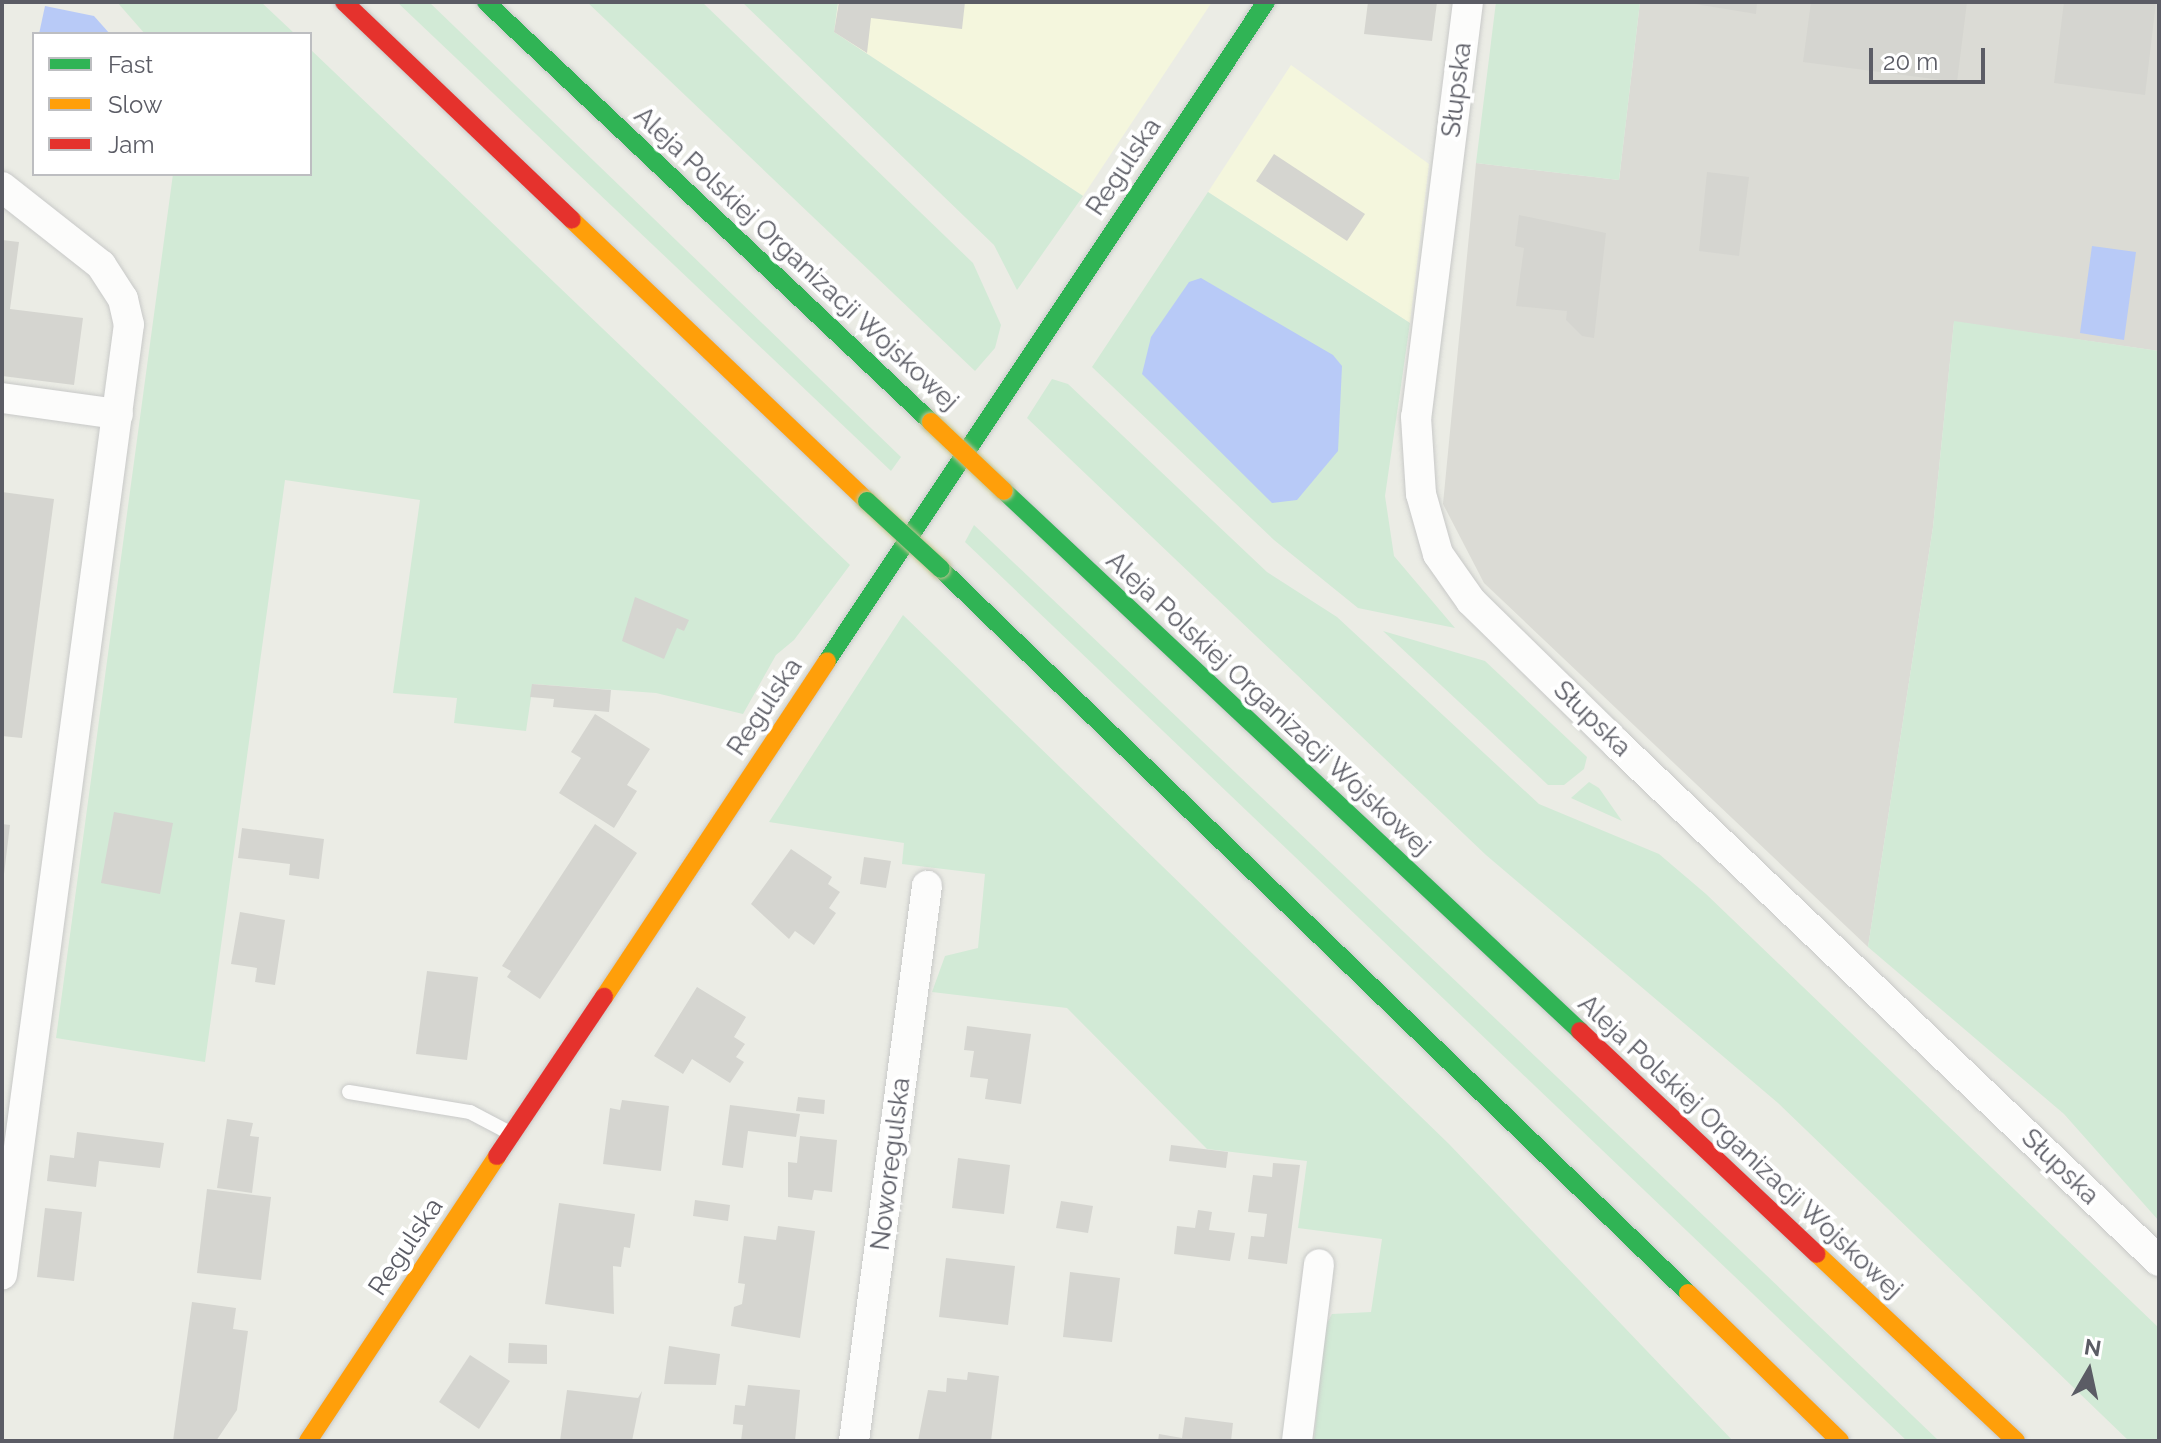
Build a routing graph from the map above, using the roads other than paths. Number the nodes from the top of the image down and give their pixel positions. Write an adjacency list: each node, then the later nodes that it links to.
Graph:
1 (344, 2): 17 (main road, bridge)
2 (486, 2): 18 (main road, Aleja Polskiej Organizacji Wojskowej, bridge)
3 (1266, 2): 10 (main road, Regulska)
4 (1468, 2): 11 (street, Słupska)
5 (2, 187): 7 (street)
6 (2, 398): 7 (street)
7 (118, 414): 13 (street)
8 (927, 886): 15 (street, Noworegulska)
9 (349, 1092): 10 (lane)
10 (512, 1134): 14 (main road, Regulska)
11 (2159, 1261)
12 (1319, 1264): 16 (street)
13 (2, 1275)
14 (308, 1441)
15 (854, 1441)
16 (1297, 1441)
17 (1840, 1441)
18 (2016, 1441)

